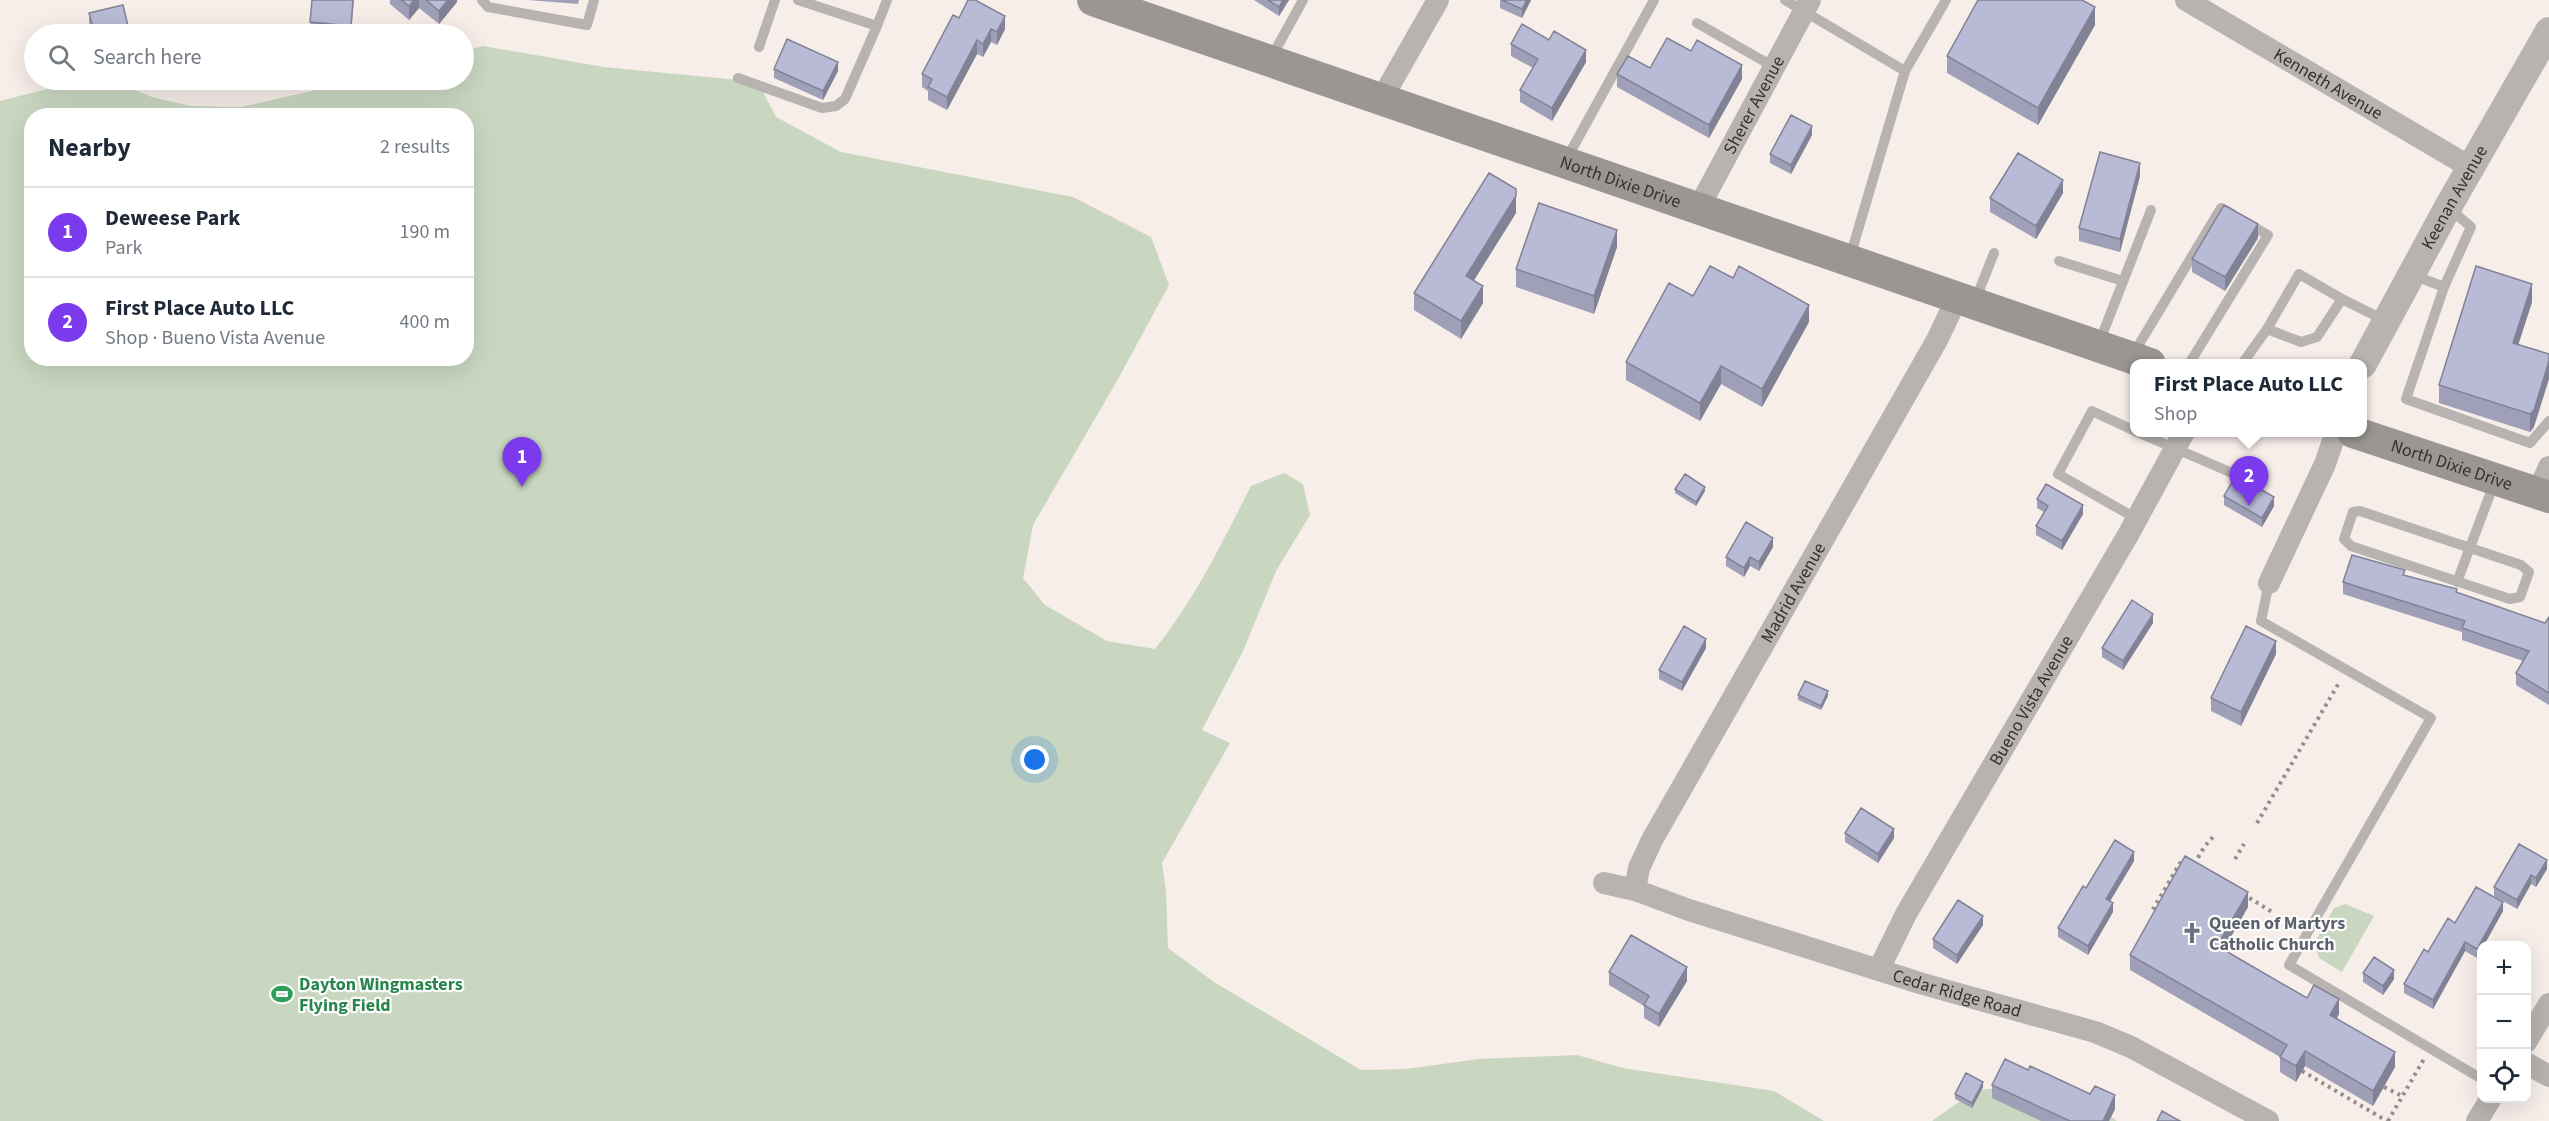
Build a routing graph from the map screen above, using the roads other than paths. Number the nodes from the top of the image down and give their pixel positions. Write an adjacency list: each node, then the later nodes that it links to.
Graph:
1 (482, 0): 2 (lane)
2 (594, 0)
3 (776, 0): 16 (lane)
4 (798, 0): 14 (lane)
5 (887, 0): 14 (lane)
6 (1093, 0): 17 (main road, North Dixie Drive)
7 (1303, 0): 17 (lane)
8 (1438, 0): 21 (street)
9 (1654, 0): 22 (lane)
10 (1946, 0): 19 (lane)
11 (2188, 0): 23 (street, Kenneth Avenue)
12 (1800, 4): 18 (street, Sherer Avenue); 19 (lane)
13 (1697, 23): 18 (lane)
14 (877, 26): 20 (lane)
15 (2549, 32): 23 (street, Keenan Avenue)
16 (759, 47)
17 (1269, 61): 21 (main road, North Dixie Drive)
18 (1774, 67): 25 (street, Sherer Avenue)
19 (1905, 71): 28 (lane)
20 (738, 78)
21 (1381, 100): 22 (main road, North Dixie Drive)
22 (1564, 163): 25 (main road, North Dixie Drive)
23 (2470, 168): 24 (street, Keenan Avenue)
24 (2448, 207): 30 (street, Keenan Avenue); 32 (lane)
25 (1698, 209): 28 (main road, North Dixie Drive)
26 (2151, 210): 31 (lane)
27 (1994, 253): 34 (lane)
28 (1849, 261): 34 (main road, North Dixie Drive)
29 (2060, 261): 31 (lane)
30 (2411, 274): 32 (lane); 35 (street, Keenan Avenue)
31 (2123, 281): 37 (lane)
32 (2444, 287): 43 (lane)
33 (2342, 299): 35 (lane); 36 (lane); 36 (lane)
34 (1965, 301): 37 (main road, North Dixie Drive); 57 (street, Madrid Avenue)
35 (2384, 321): 42 (street, Keenan Avenue)
36 (2267, 329): 41 (lane)
37 (2098, 346): 38 (main road, North Dixie Drive)
38 (2138, 359)
39 (2142, 359): 40 (lane)
40 (2191, 359)
41 (2245, 359)
42 (2365, 359)
43 (2549, 421)
44 (2130, 429): 52 (lane)
45 (2158, 437): 48 (lane)
46 (2334, 437): 55 (street)
47 (2367, 437): 49 (main road, North Dixie Drive)
48 (2180, 442): 50 (lane); 52 (street, Bueno Vista Avenue)
49 (2496, 480): 51 (main road, North Dixie Drive); 53 (lane)
50 (2260, 485)
51 (2545, 486)
52 (2137, 519): 58 (street, Bueno Vista Avenue)
53 (2469, 548): 54 (lane); 54 (lane); 54 (lane)
54 (2457, 582)
55 (2269, 584): 63 (lane)
56 (1604, 883): 57 (street, Cedar Ridge Road)
57 (1635, 890): 58 (street, Cedar Ridge Road)
58 (1879, 969): 65 (street, Cedar Ridge Road)
59 (2549, 1004): 60 (street)
60 (2531, 1034)
61 (2531, 1066): 62 (street)
62 (2549, 1076)
63 (2477, 1077)
64 (2489, 1103): 66 (street)
65 (2268, 1121)
66 (2477, 1121)

